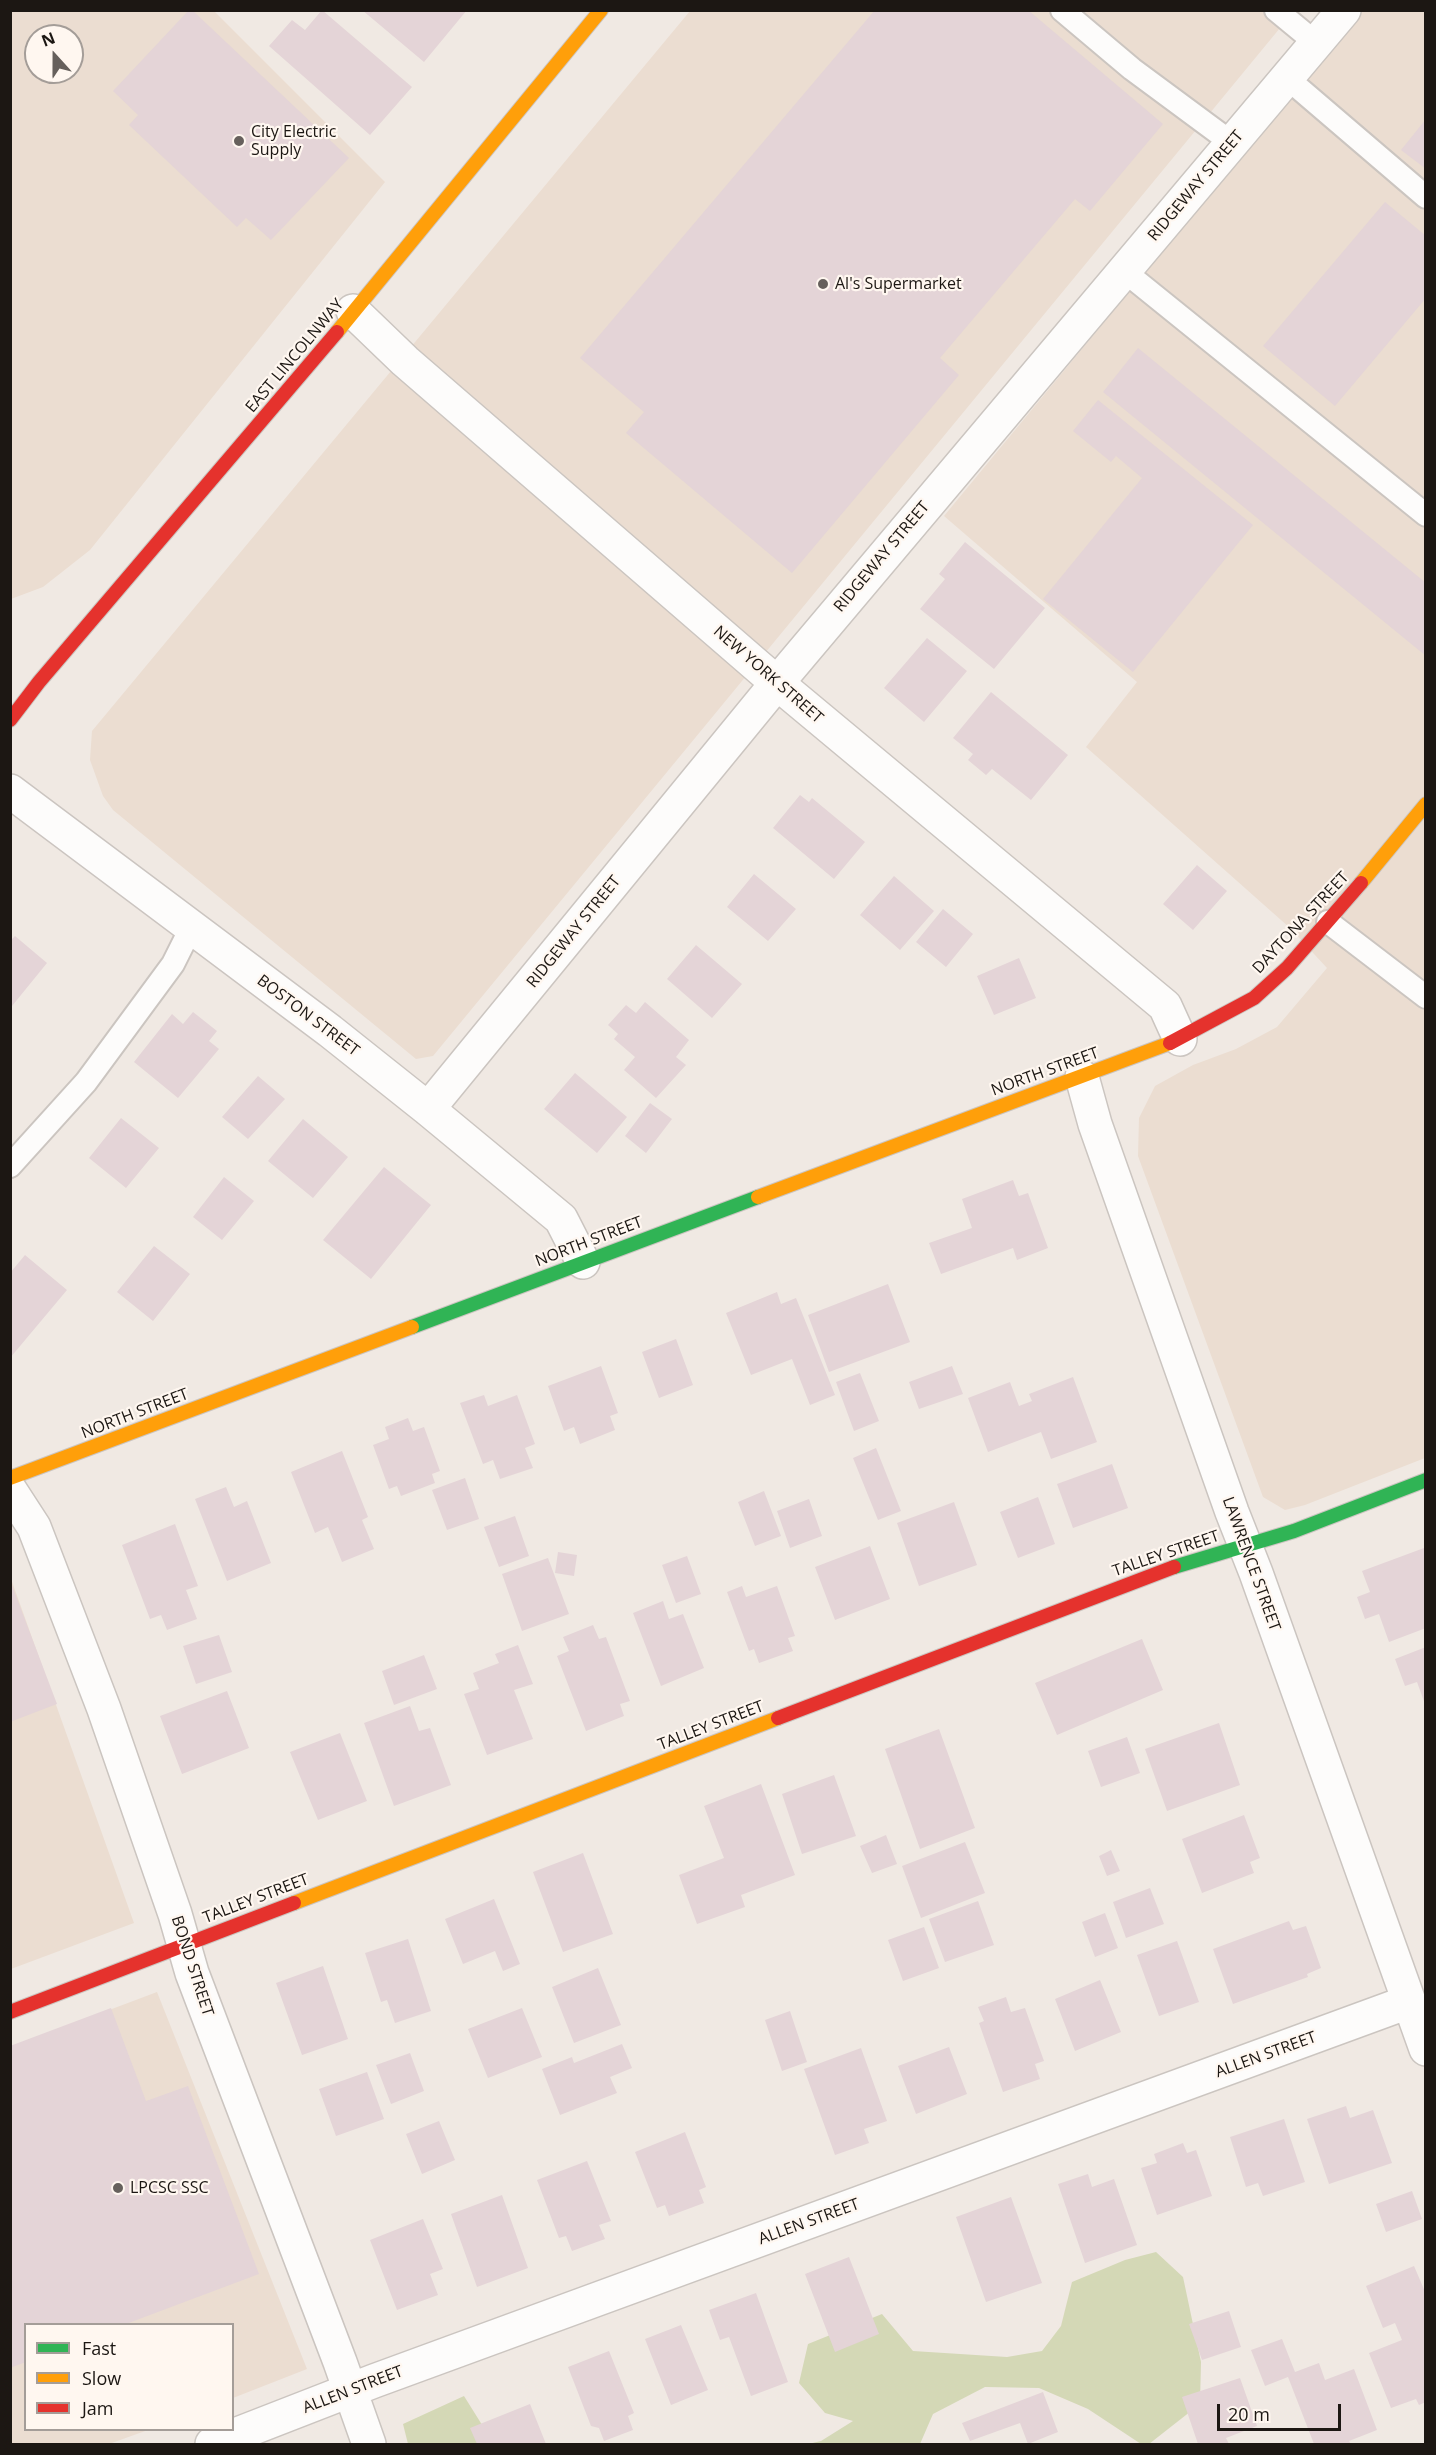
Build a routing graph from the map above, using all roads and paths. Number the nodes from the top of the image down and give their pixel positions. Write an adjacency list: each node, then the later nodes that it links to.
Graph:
1 (602, 10): 10 (street, EAST LINCOLNWAY)
2 (1062, 10): 7 (lane)
3 (1276, 10): 5 (lane)
4 (1344, 10): 5 (street, RIDGEWAY STREET)
5 (1316, 43): 6 (street, RIDGEWAY STREET)
6 (1287, 78): 7 (street, RIDGEWAY STREET); 8 (lane)
7 (1232, 143): 9 (street, RIDGEWAY STREET)
8 (1425, 197)
9 (1124, 271): 11 (lane); 12 (street, RIDGEWAY STREET)
10 (353, 311): 12 (street, NEW YORK STREET); 13 (street, EAST LINCOLNWAY)
11 (1425, 515)
12 (777, 683): 19 (street, NEW YORK STREET); 21 (street, RIDGEWAY STREET)
13 (10, 720)
14 (10, 790): 17 (street, BOSTON STREET)
15 (1425, 804): 16 (street, DAYTONA STREET)
16 (1328, 922): 18 (lane); 19 (street, DAYTONA STREET)
17 (191, 927): 21 (street, BOSTON STREET); 22 (lane)
18 (1425, 997)
19 (1180, 1039): 20 (street, NORTH STREET)
20 (1082, 1077): 23 (street, NORTH STREET); 27 (street, LAWRENCE STREET)
21 (428, 1109): 23 (street, BOSTON STREET)
22 (10, 1166)
23 (583, 1262): 24 (street, NORTH STREET)
24 (10, 1478)
25 (1425, 1480): 27 (street, TALLEY STREET)
26 (10, 1491): 28 (street, BOND STREET)
27 (1244, 1545): 28 (street, TALLEY STREET); 29 (street, LAWRENCE STREET)
28 (184, 1945): 30 (street, TALLEY STREET); 32 (street, BOND STREET)
29 (1408, 2002): 31 (street, LAWRENCE STREET); 32 (street, ALLEN STREET)
30 (10, 2012)
31 (1425, 2049)
32 (350, 2391): 33 (street, ALLEN STREET); 34 (street, BOND STREET)
33 (212, 2445)
34 (369, 2445)

